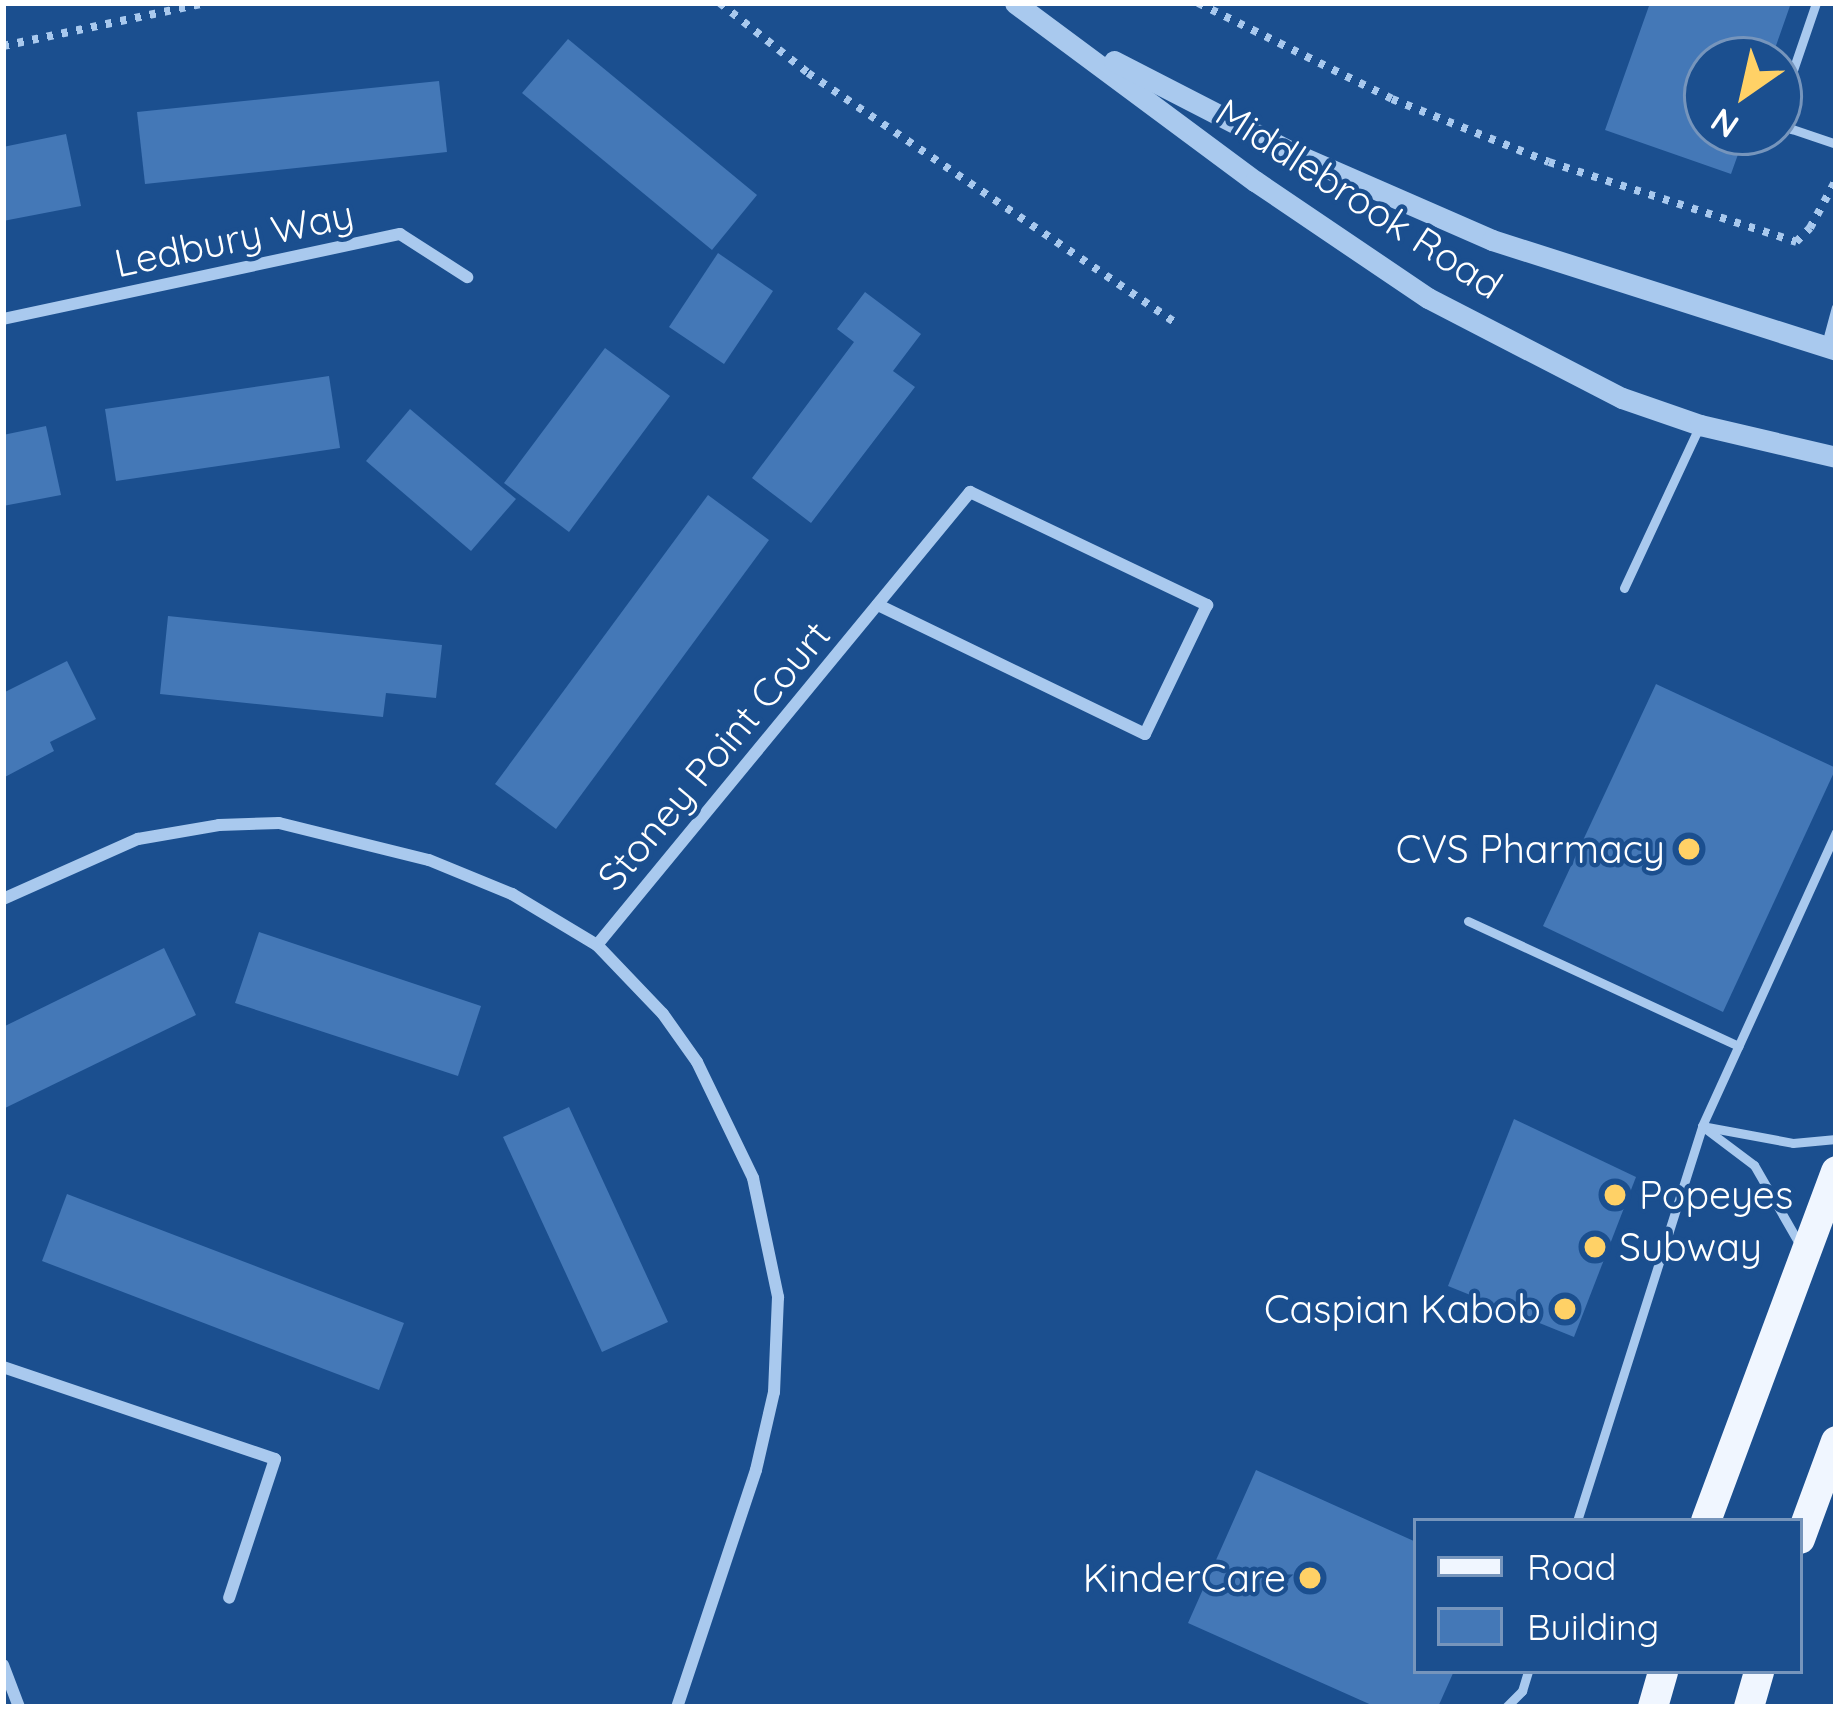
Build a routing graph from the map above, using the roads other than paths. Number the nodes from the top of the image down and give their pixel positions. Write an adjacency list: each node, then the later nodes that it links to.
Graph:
1 (1015, 3): 3 (street, Middlebrook Road)
2 (1816, 3): 4 (lane)
3 (1065, 36): 10 (street, Middlebrook Road); 11 (street, Middlebrook Road)
4 (1803, 41)
5 (1803, 133): 6 (lane)
6 (1836, 145)
7 (467, 277): 9 (street, Ledbury Way)
8 (1836, 307): 10 (lane)
9 (3, 319)
10 (1830, 349)
11 (1700, 425): 12 (street, Middlebrook Road); 13 (lane)
12 (1836, 457)
13 (1624, 588)
14 (878, 604): 14 (street, Stoney Point Court); 18 (street, Stoney Point Court)
15 (1836, 832): 19 (lane)
16 (3, 899): 18 (street)
17 (1468, 921): 19 (lane)
18 (597, 945): 35 (street)
19 (1738, 1046): 20 (lane)
20 (1702, 1126): 21 (lane); 23 (lane); 26 (lane)
21 (1836, 1139)
22 (1836, 1172): 23 (main road)
23 (1804, 1252): 27 (main road)
24 (3, 1366): 29 (street)
25 (1836, 1441): 28 (main road)
26 (1577, 1518)
27 (1707, 1518)
28 (1803, 1531)
29 (229, 1598)
30 (3, 1665): 34 (street)
31 (1527, 1674): 36 (lane)
32 (1662, 1674): 37 (main road)
33 (1758, 1674): 38 (main road)
34 (19, 1707)
35 (677, 1707)
36 (1506, 1707)
37 (1653, 1707)
38 (1749, 1707)

